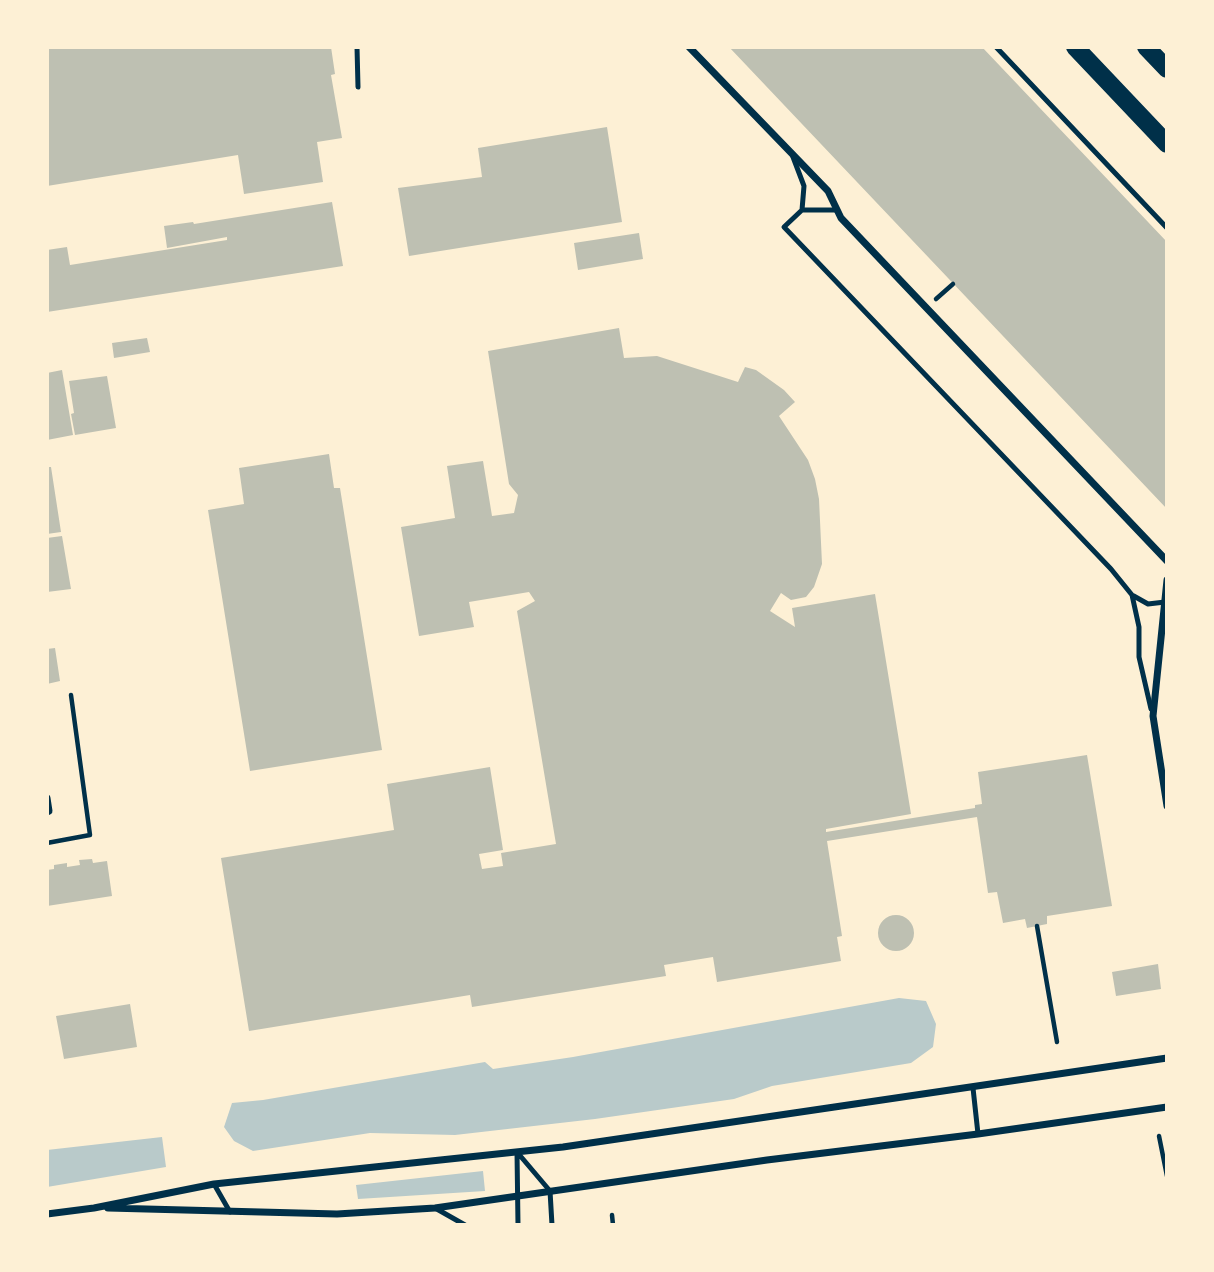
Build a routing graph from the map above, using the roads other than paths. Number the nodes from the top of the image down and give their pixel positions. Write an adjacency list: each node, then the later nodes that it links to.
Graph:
1 (357, 47): 7 (lane)
2 (689, 47): 9 (street)
3 (996, 47): 12 (lane)
4 (1075, 47): 8 (main road)
5 (1146, 47): 6 (main road)
6 (1167, 69)
7 (358, 87)
8 (1167, 144)
9 (791, 150): 10 (lane); 11 (street)
10 (802, 210): 11 (lane); 15 (lane)
11 (837, 210): 13 (street)
12 (1167, 228)
13 (1167, 561)
14 (1167, 580): 16 (street)
15 (1132, 596): 16 (lane); 18 (lane)
16 (1165, 602): 17 (street)
17 (1165, 624): 18 (street)
18 (1153, 716): 20 (street)
19 (47, 798): 21 (street)
20 (1167, 806)
21 (47, 812)
22 (1167, 1058): 23 (street)
23 (973, 1088): 25 (lane); 26 (street)
24 (1167, 1107): 25 (street)
25 (978, 1134): 28 (street)
26 (517, 1152): 27 (street); 28 (lane); 29 (lane)
27 (214, 1184): 30 (street); 32 (lane)
28 (550, 1191): 29 (street); 36 (lane)
29 (517, 1196): 31 (street); 35 (lane)
30 (93, 1208): 32 (street); 33 (street)
31 (435, 1208): 32 (street); 34 (lane)
32 (230, 1212)
33 (47, 1214)
34 (465, 1225)
35 (518, 1225)
36 (552, 1225)

